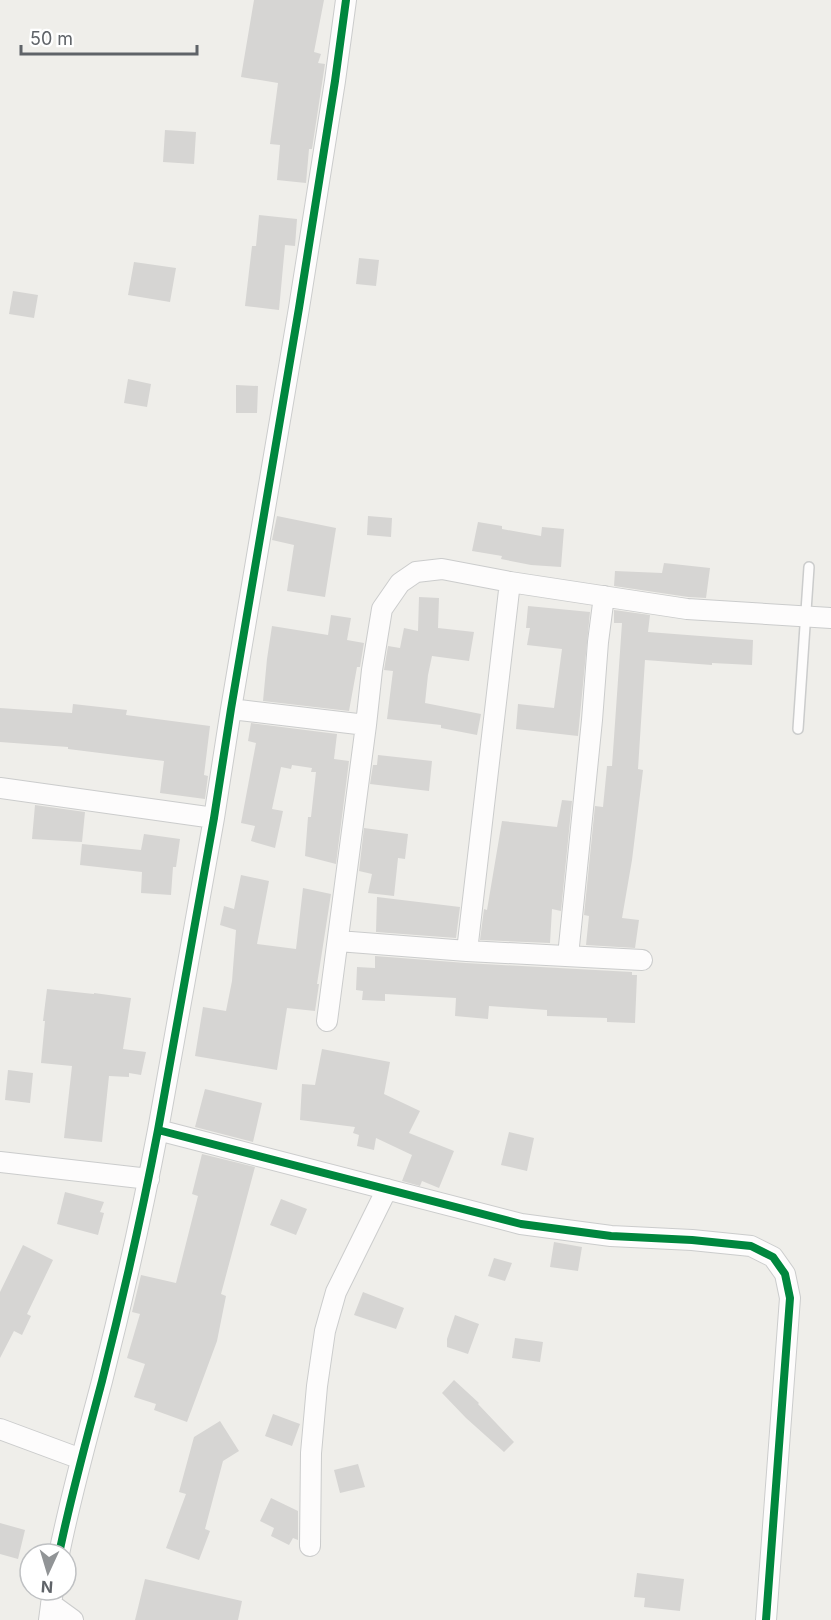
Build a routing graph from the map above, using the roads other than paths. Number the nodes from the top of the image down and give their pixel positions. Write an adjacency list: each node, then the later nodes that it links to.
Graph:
1 (346, 0): 7 (street)
2 (809, 567): 5 (lane)
3 (510, 582): 4 (street); 8 (street); 13 (street)
4 (604, 596): 5 (street); 14 (street)
5 (806, 617): 6 (street); 9 (lane)
6 (831, 618)
7 (231, 709): 8 (street); 11 (street)
8 (366, 724): 12 (street)
9 (798, 729)
10 (0, 788): 11 (street)
11 (214, 818): 17 (street)
12 (338, 941): 13 (street); 16 (street)
13 (467, 951): 14 (street)
14 (568, 956): 15 (street)
15 (642, 960)
16 (327, 1021)
17 (158, 1130): 19 (street); 20 (street)
18 (0, 1162): 19 (street)
19 (149, 1179): 22 (street)
20 (387, 1189): 24 (street); 27 (street)
21 (0, 1429): 22 (street)
22 (81, 1459): 23 (street)
23 (62, 1542)
24 (310, 1546)
25 (51, 1605): 26 (street)
26 (73, 1620)
27 (766, 1620)

